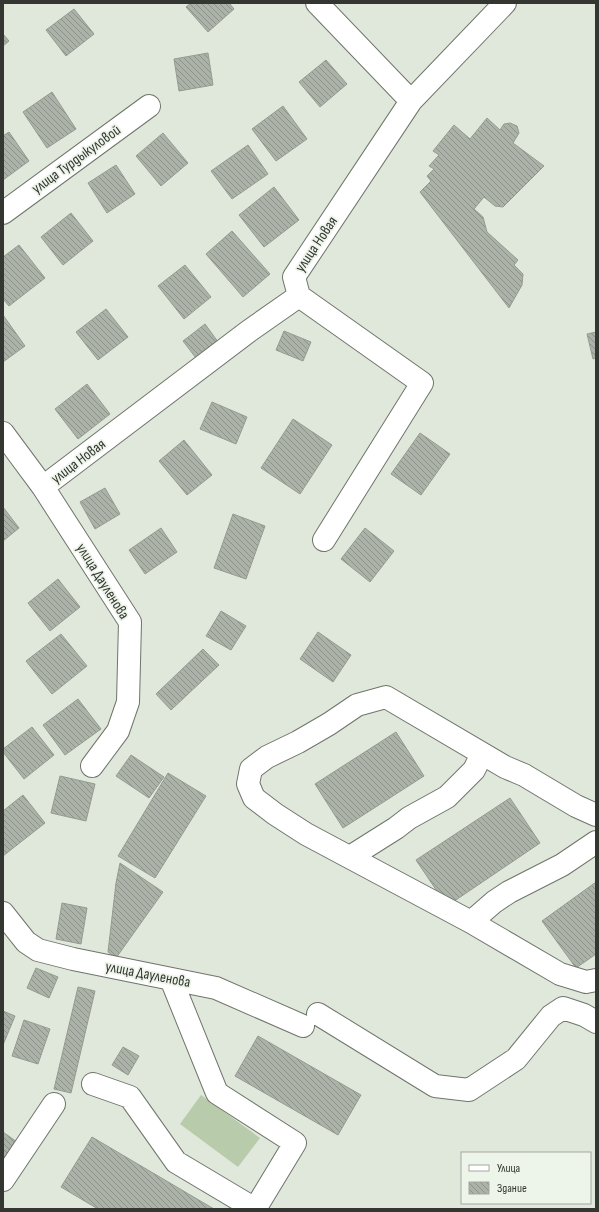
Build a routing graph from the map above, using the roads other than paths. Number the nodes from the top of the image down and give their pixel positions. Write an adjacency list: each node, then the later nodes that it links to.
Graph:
1 (505, 3): 3 (street, улица Новая)
2 (322, 8): 3 (street)
3 (411, 101): 6 (street, улица Новая)
4 (149, 106): 5 (street, улица Турдыкуловой)
5 (3, 213)
6 (299, 296): 8 (street, улица Новая); 9 (street)
7 (3, 433): 8 (street, улица Дауленова)
8 (43, 487): 11 (street, улица Дауленова)
9 (324, 540)
10 (482, 754): 12 (street); 14 (street); 14 (street)
11 (92, 766)
12 (596, 815)
13 (596, 842): 16 (street)
14 (350, 857): 16 (street)
15 (3, 912): 17 (street, улица Дауленова)
16 (471, 922): 18 (street)
17 (171, 979): 19 (street, улица Дауленова); 23 (street)
18 (596, 980)
19 (596, 1022)
20 (94, 1084): 23 (street)
21 (54, 1104): 22 (street)
22 (3, 1180)
23 (255, 1209)

